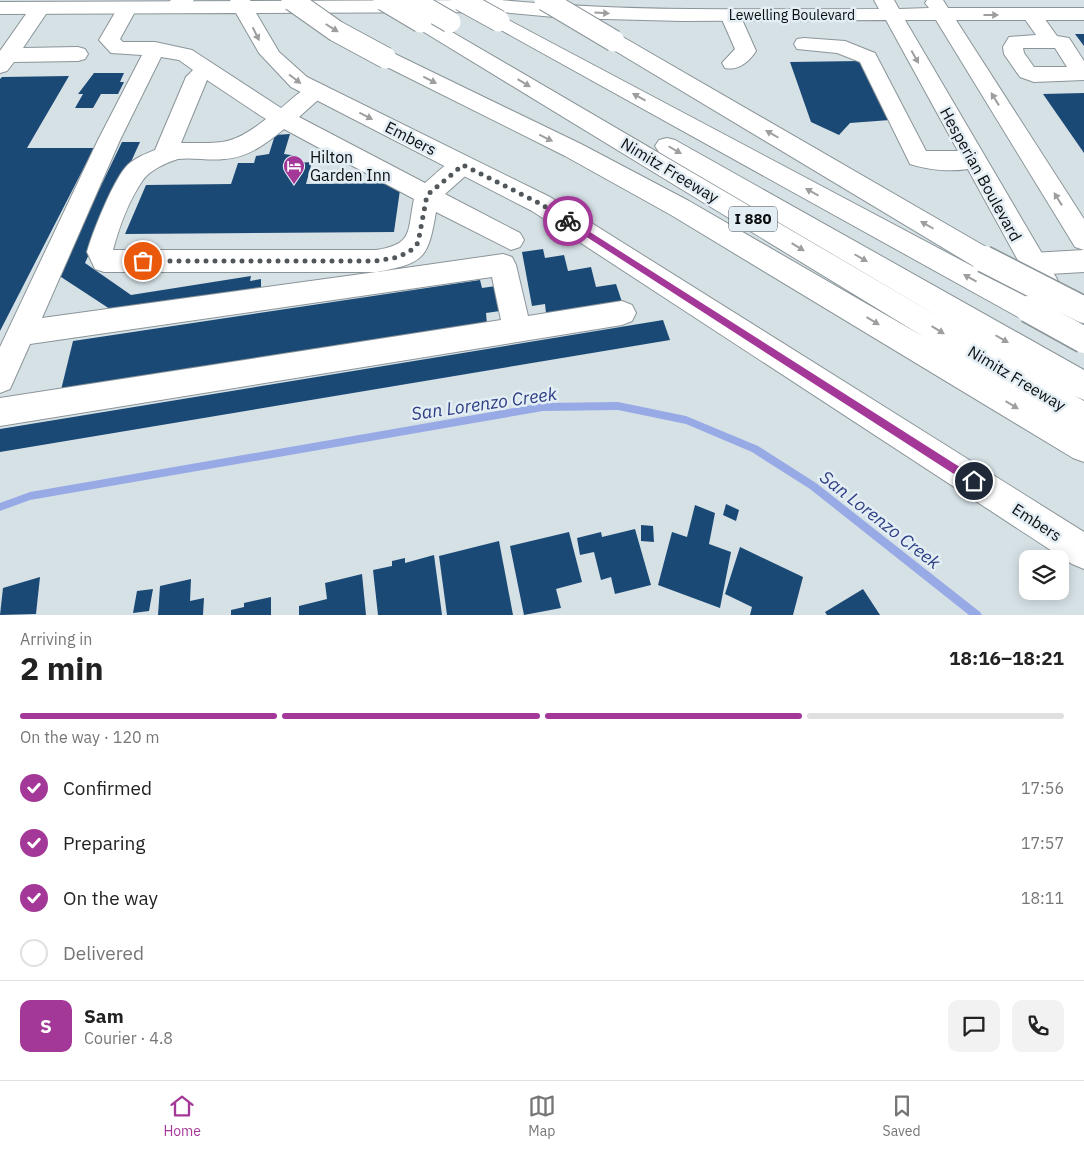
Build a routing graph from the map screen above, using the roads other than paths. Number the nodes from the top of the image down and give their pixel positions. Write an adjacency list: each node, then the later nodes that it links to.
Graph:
1 (292, 0): 44 (main road, one-way to 44, bridge)
2 (384, 0): 12 (main road, Nimitz Freeway / I 880, bridge)
3 (461, 0): 13 (main road, bridge)
4 (544, 0): 13 (main road, Lewelling Boulevard); 34 (main road, one-way to 4, bridge)
5 (178, 4): 6 (main road, Lewelling Boulevard); 11 (main road, Lewelling Boulevard)
6 (241, 4): 13 (main road, Lewelling Boulevard); 24 (main road, Embers, one-way to 24)
7 (38, 5): 10 (main road, Lewelling Boulevard); 11 (main road, Lewelling Boulevard); 21 (main road)
8 (888, 7): 9 (main road, Lewelling Boulevard); 15 (main road, Lewelling Boulevard); 27 (main road, Hesperian Boulevard, one-way to 27)
9 (938, 7): 16 (main road, Lewelling Boulevard, one-way to 16); 31 (main road, one-way to 9)
10 (0, 8)
11 (127, 8): 19 (main road)
12 (417, 11): 41 (main road, I 880, one-way to 41, bridge); 43 (main road, Nimitz Freeway / I 880, one-way to 43)
13 (500, 14): 17 (main road, Lewelling Boulevard, one-way to 17); 38 (main road, one-way to 13, bridge)
14 (1084, 14): 16 (main road, Lewelling Boulevard)
15 (806, 15): 17 (main road, Lewelling Boulevard); 27 (main road)
16 (1032, 15): 18 (main road)
17 (730, 16): 22 (main road)
18 (1050, 41)
19 (155, 49): 23 (main road); 37 (main road)
20 (78, 54): 21 (main road)
21 (4, 60)
22 (729, 62)
23 (207, 70): 25 (main road); 26 (main road)
24 (317, 91): 25 (main road); 28 (main road, Embers, one-way to 28)
25 (284, 119): 26 (main road); 29 (main road)
26 (164, 156): 29 (main road)
27 (973, 160): 33 (main road, Hesperian Boulevard)
28 (463, 165): 29 (main road); 45 (main road, Embers)
29 (427, 195): 30 (main road)
30 (511, 240)
31 (1084, 240)
32 (1084, 261): 33 (main road)
33 (1032, 264): 39 (main road, Hesperian Boulevard)
34 (1084, 310)
35 (622, 313): 36 (main road)
36 (517, 330): 37 (main road); 42 (main road)
37 (21, 333): 40 (main road)
38 (1084, 340)
39 (1084, 344)
40 (0, 379)
41 (1072, 379)
42 (0, 412)
43 (1084, 418)
44 (1084, 447)
45 (1084, 552)

